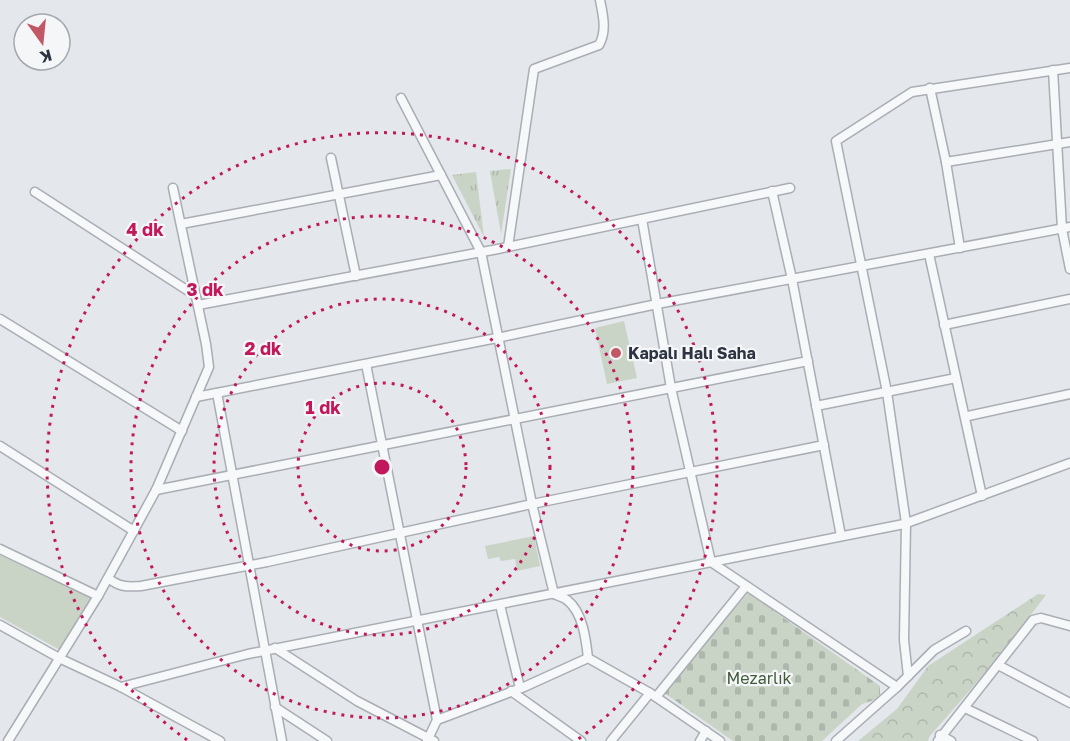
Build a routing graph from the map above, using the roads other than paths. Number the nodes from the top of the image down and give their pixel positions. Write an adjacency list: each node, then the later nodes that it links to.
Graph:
1 (600, 0): 19 (street)
2 (1070, 68): 3 (street)
3 (1053, 70): 4 (street); 7 (street)
4 (930, 88): 9 (street); 23 (street)
5 (401, 98): 10 (street)
6 (1070, 142): 7 (street)
7 (1056, 144): 9 (street); 18 (street)
8 (331, 158): 15 (street)
9 (946, 162): 20 (street)
10 (441, 175): 15 (street); 21 (street)
11 (174, 188): 17 (street)
12 (790, 188): 13 (street)
13 (772, 191): 16 (street); 26 (street)
14 (35, 192): 27 (street)
15 (339, 195): 17 (street); 25 (street)
16 (642, 219): 19 (street); 29 (street)
17 (181, 224): 27 (street)
18 (1066, 228): 20 (street); 24 (street)
19 (508, 247): 21 (street)
20 (960, 248): 22 (street)
21 (481, 252): 25 (street); 33 (street)
22 (929, 254): 23 (street); 32 (street)
23 (861, 266): 26 (street); 38 (street)
24 (1070, 269)
25 (356, 276): 30 (street)
26 (792, 279): 29 (street); 34 (street)
27 (196, 296): 30 (street)
28 (1070, 299): 32 (street)
29 (657, 304): 33 (street); 37 (street)
30 (198, 306): 41 (street)
31 (0, 319): 45 (street)
32 (944, 325): 36 (street)
33 (497, 338): 35 (street); 44 (street)
34 (807, 361): 37 (street); 42 (street)
35 (366, 364): 39 (street); 48 (street)
36 (956, 378): 38 (street); 53 (street)
37 (671, 388): 44 (street); 50 (street)
38 (887, 392): 42 (street); 55 (street)
39 (217, 393): 41 (street); 51 (street)
40 (1070, 394): 43 (street)
41 (196, 397): 45 (street)
42 (816, 406): 46 (street)
43 (968, 416)
44 (516, 419): 48 (street); 54 (street)
45 (182, 431): 52 (street)
46 (824, 445): 50 (street); 58 (street)
47 (0, 446): 56 (street)
48 (383, 446): 51 (street); 57 (street)
49 (1070, 463): 53 (street)
50 (690, 472): 54 (street); 60 (street)
51 (233, 476): 52 (street); 61 (street)
52 (156, 490): 56 (street)
53 (982, 495): 55 (street)
54 (532, 504): 57 (street); 64 (street)
55 (906, 523): 58 (street); 75 (street)
56 (134, 531): 62 (street)
57 (399, 532): 61 (street); 67 (street)
58 (841, 536): 60 (street)
59 (0, 549): 65 (street)
60 (711, 562): 63 (street); 64 (street)
61 (248, 566): 62 (street); 71 (street)
62 (108, 578): 65 (street)
63 (746, 586): 77 (street); 79 (street)
64 (554, 594): 66 (street); 72 (street)
65 (98, 596): 73 (street)
66 (500, 604): 67 (street); 78 (street)
67 (417, 621): 71 (street); 83 (street)
68 (0, 626): 73 (street)
69 (1070, 626): 74 (street)
70 (966, 631): 75 (street)
71 (270, 649): 76 (street); 81 (street); 86 (street)
72 (588, 658): 78 (street); 79 (street)
73 (60, 659): 76 (street); 87 (street)
74 (998, 665): 80 (street); 82 (street)
75 (908, 676): 77 (street)
76 (121, 687): 88 (street)
77 (897, 687): 95 (street)
78 (516, 690): 83 (street); 91 (street)
79 (653, 695): 84 (street); 92 (street)
80 (1070, 703)
81 (275, 707): 89 (street); 90 (street)
82 (965, 708): 85 (street); 97 (street)
83 (437, 720): 86 (street)
84 (706, 732): 93 (street); 94 (street)
85 (939, 738): 96 (street)
86 (430, 740)
87 (8, 741)
88 (220, 741)
89 (282, 741)
90 (327, 741)
91 (581, 741)
92 (611, 741)
93 (700, 741)
94 (720, 741)
95 (836, 741)
96 (951, 741)
97 (1033, 741)

